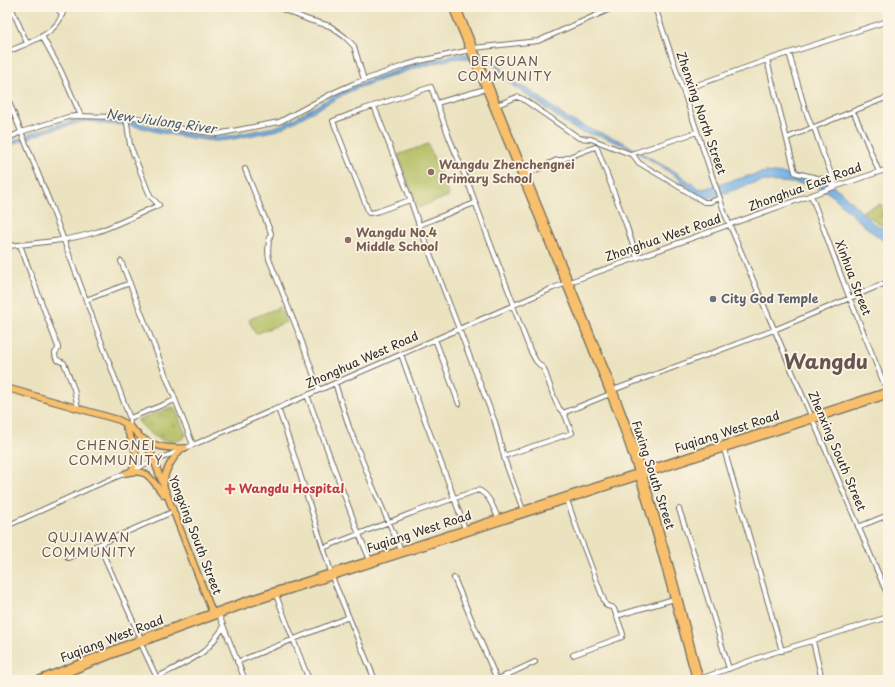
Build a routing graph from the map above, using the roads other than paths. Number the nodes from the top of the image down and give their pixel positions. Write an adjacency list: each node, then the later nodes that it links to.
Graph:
1 (11, 7): 12 (street)
2 (57, 7): 9 (street)
3 (66, 7): 9 (street)
4 (277, 7): 18 (street)
5 (452, 7): 13 (main road)
6 (457, 7): 13 (main road)
7 (615, 7): 13 (street)
8 (655, 7): 20 (street, Zhenxing North Street)
9 (62, 15): 11 (street)
10 (888, 21): 15 (street)
11 (42, 36): 12 (street); 27 (street)
12 (27, 43): 14 (street)
13 (472, 51): 17 (main road); 18 (street)
14 (7, 52)
15 (789, 53): 16 (street); 29 (street)
16 (767, 60): 20 (street); 32 (street)
17 (477, 62): 19 (main road); 24 (main road)
18 (364, 80): 28 (street)
19 (486, 89): 23 (street); 53 (main road)
20 (683, 90): 31 (street, Zhenxing North Street)
21 (7, 96): 30 (street)
22 (888, 97): 26 (street)
23 (437, 103): 25 (street); 43 (street)
24 (497, 105): 34 (street); 38 (main road)
25 (374, 106): 42 (street); 42 (street)
26 (853, 111): 29 (street); 37 (street)
27 (82, 116): 28 (street); 30 (street)
28 (126, 116): 46 (street)
29 (813, 128): 32 (street); 39 (street)
30 (21, 132): 33 (street); 46 (street)
31 (697, 132): 34 (street); 41 (street, Zhenxing North Street)
32 (787, 138): 39 (street)
33 (7, 139)
34 (632, 153): 41 (street)
35 (888, 169): 37 (street, Zhonghua East Road)
36 (245, 170): 63 (street)
37 (879, 172): 39 (street, Zhonghua East Road)
38 (525, 175): 49 (street); 53 (main road)
39 (835, 186): 40 (street, Zhonghua East Road)
40 (811, 195): 45 (street, Zhonghua East Road); 54 (street, Xinhua Street)
41 (720, 198): 45 (street, Zhenxing North Street)
42 (410, 200): 44 (street)
43 (475, 204): 44 (street); 56 (street)
44 (419, 225): 57 (street)
45 (729, 225): 49 (street, Zhonghua West Road); 58 (street, Zhenxing South Street)
46 (63, 240): 47 (street); 55 (street)
47 (20, 245): 48 (street); 70 (street)
48 (7, 246)
49 (636, 258): 53 (street, Zhonghua West Road)
50 (121, 261): 52 (street)
51 (888, 282): 54 (street)
52 (130, 283): 55 (street); 68 (street)
53 (567, 283): 56 (street, Zhonghua West Road); 65 (main road, Fuxing South Street)
54 (850, 298): 58 (street); 66 (street, Xinhua Street)
55 (86, 300): 73 (street)
56 (513, 305): 57 (street, Zhonghua West Road); 72 (street)
57 (459, 329): 59 (street, Zhonghua West Road); 80 (street)
58 (774, 330): 65 (street); 74 (street, Zhenxing South Street)
59 (435, 339): 60 (street, Zhonghua West Road); 69 (street)
60 (401, 354): 61 (street, Zhonghua West Road); 85 (street)
61 (335, 383): 63 (street, Zhonghua West Road); 92 (street)
62 (7, 388): 70 (main road)
63 (318, 390): 67 (street, Zhonghua West Road)
64 (7, 392): 75 (main road)
65 (611, 392): 72 (street); 83 (main road, Fuxing South Street)
66 (888, 392): 74 (main road)
67 (307, 395): 71 (street, Zhonghua West Road); 96 (street)
68 (175, 400): 73 (street); 77 (street)
69 (459, 404)
70 (78, 408): 75 (main road)
71 (278, 408): 77 (street, Zhonghua West Road); 98 (street)
72 (563, 413): 80 (street)
73 (130, 418): 75 (street)
74 (812, 418): 79 (main road, Fuqiang West Road); 83 (main road, Fuqiang West Road); 94 (street, Zhenxing South Street)
75 (128, 427): 76 (main road); 81 (main road); 82 (main road)
76 (136, 432): 78 (main road); 81 (main road)
77 (193, 445): 78 (street, Zhonghua West Road)
78 (183, 449): 81 (street, Zhonghua West Road); 84 (main road)
79 (724, 449): 83 (main road, Fuqiang West Road); 116 (street)
80 (504, 456): 88 (street)
81 (153, 462): 82 (street, Zhonghua West Road); 84 (main road, Yongxing South Street)
82 (128, 472): 84 (main road); 93 (street, Zhonghua West Road)
83 (640, 474): 86 (main road, Fuqiang West Road); 88 (main road, Fuqiang West Road); 107 (main road, Fuxing South Street); 129 (main road, Fuxing South Street)
84 (164, 491): 89 (main road, Yongxing South Street); 108 (main road, Yongxing South Street)
85 (454, 498): 91 (street); 92 (street); 95 (street)
86 (567, 500): 102 (main road, Fuqiang West Road); 109 (street)
87 (679, 509): 120 (street)
88 (523, 510): 91 (main road, Fuqiang West Road)
89 (170, 513): 97 (street); 108 (main road, Yongxing South Street)
90 (888, 515): 94 (street)
91 (498, 518): 95 (main road, Fuqiang West Road)
92 (389, 522): 96 (street); 99 (street)
93 (7, 526)
94 (858, 527): 104 (street, Zhenxing South Street)
95 (465, 529): 99 (main road, Fuqiang West Road)
96 (359, 534): 98 (street); 101 (street)
97 (99, 545): 100 (street); 114 (street)
98 (323, 548): 102 (street)
99 (401, 550): 101 (main road, Fuqiang West Road)
100 (68, 558)
101 (370, 560): 102 (main road, Fuqiang West Road)
102 (332, 575): 105 (main road, Fuqiang West Road); 108 (main road, Fuqiang West Road); 110 (street)
103 (454, 578): 128 (street)
104 (886, 587): 106 (street, Zhenxing South Street)
105 (276, 595): 108 (main road, Fuqiang West Road); 113 (street)
106 (888, 596)
107 (674, 599): 109 (street); 129 (main road, Fuxing South Street)
108 (213, 615): 112 (street); 114 (main road, Fuqiang West Road)
109 (616, 616): 117 (street)
110 (349, 617): 113 (street); 127 (street)
111 (888, 617): 115 (street)
112 (223, 628): 118 (street); 121 (street)
113 (293, 640): 118 (street); 126 (street)
114 (141, 641): 121 (street); 122 (main road, Fuqiang West Road); 123 (main road, Fuqiang West Road)
115 (813, 641): 116 (street); 130 (street)
116 (782, 650): 120 (street)
117 (573, 655)
118 (238, 662): 125 (street)
119 (535, 662): 128 (street)
120 (729, 669): 129 (street)
121 (157, 678): 124 (street)
122 (38, 680)
123 (50, 680)
124 (152, 680)
125 (245, 680)
126 (309, 680)
127 (375, 680)
128 (496, 680)
129 (697, 680)
130 (822, 680)

